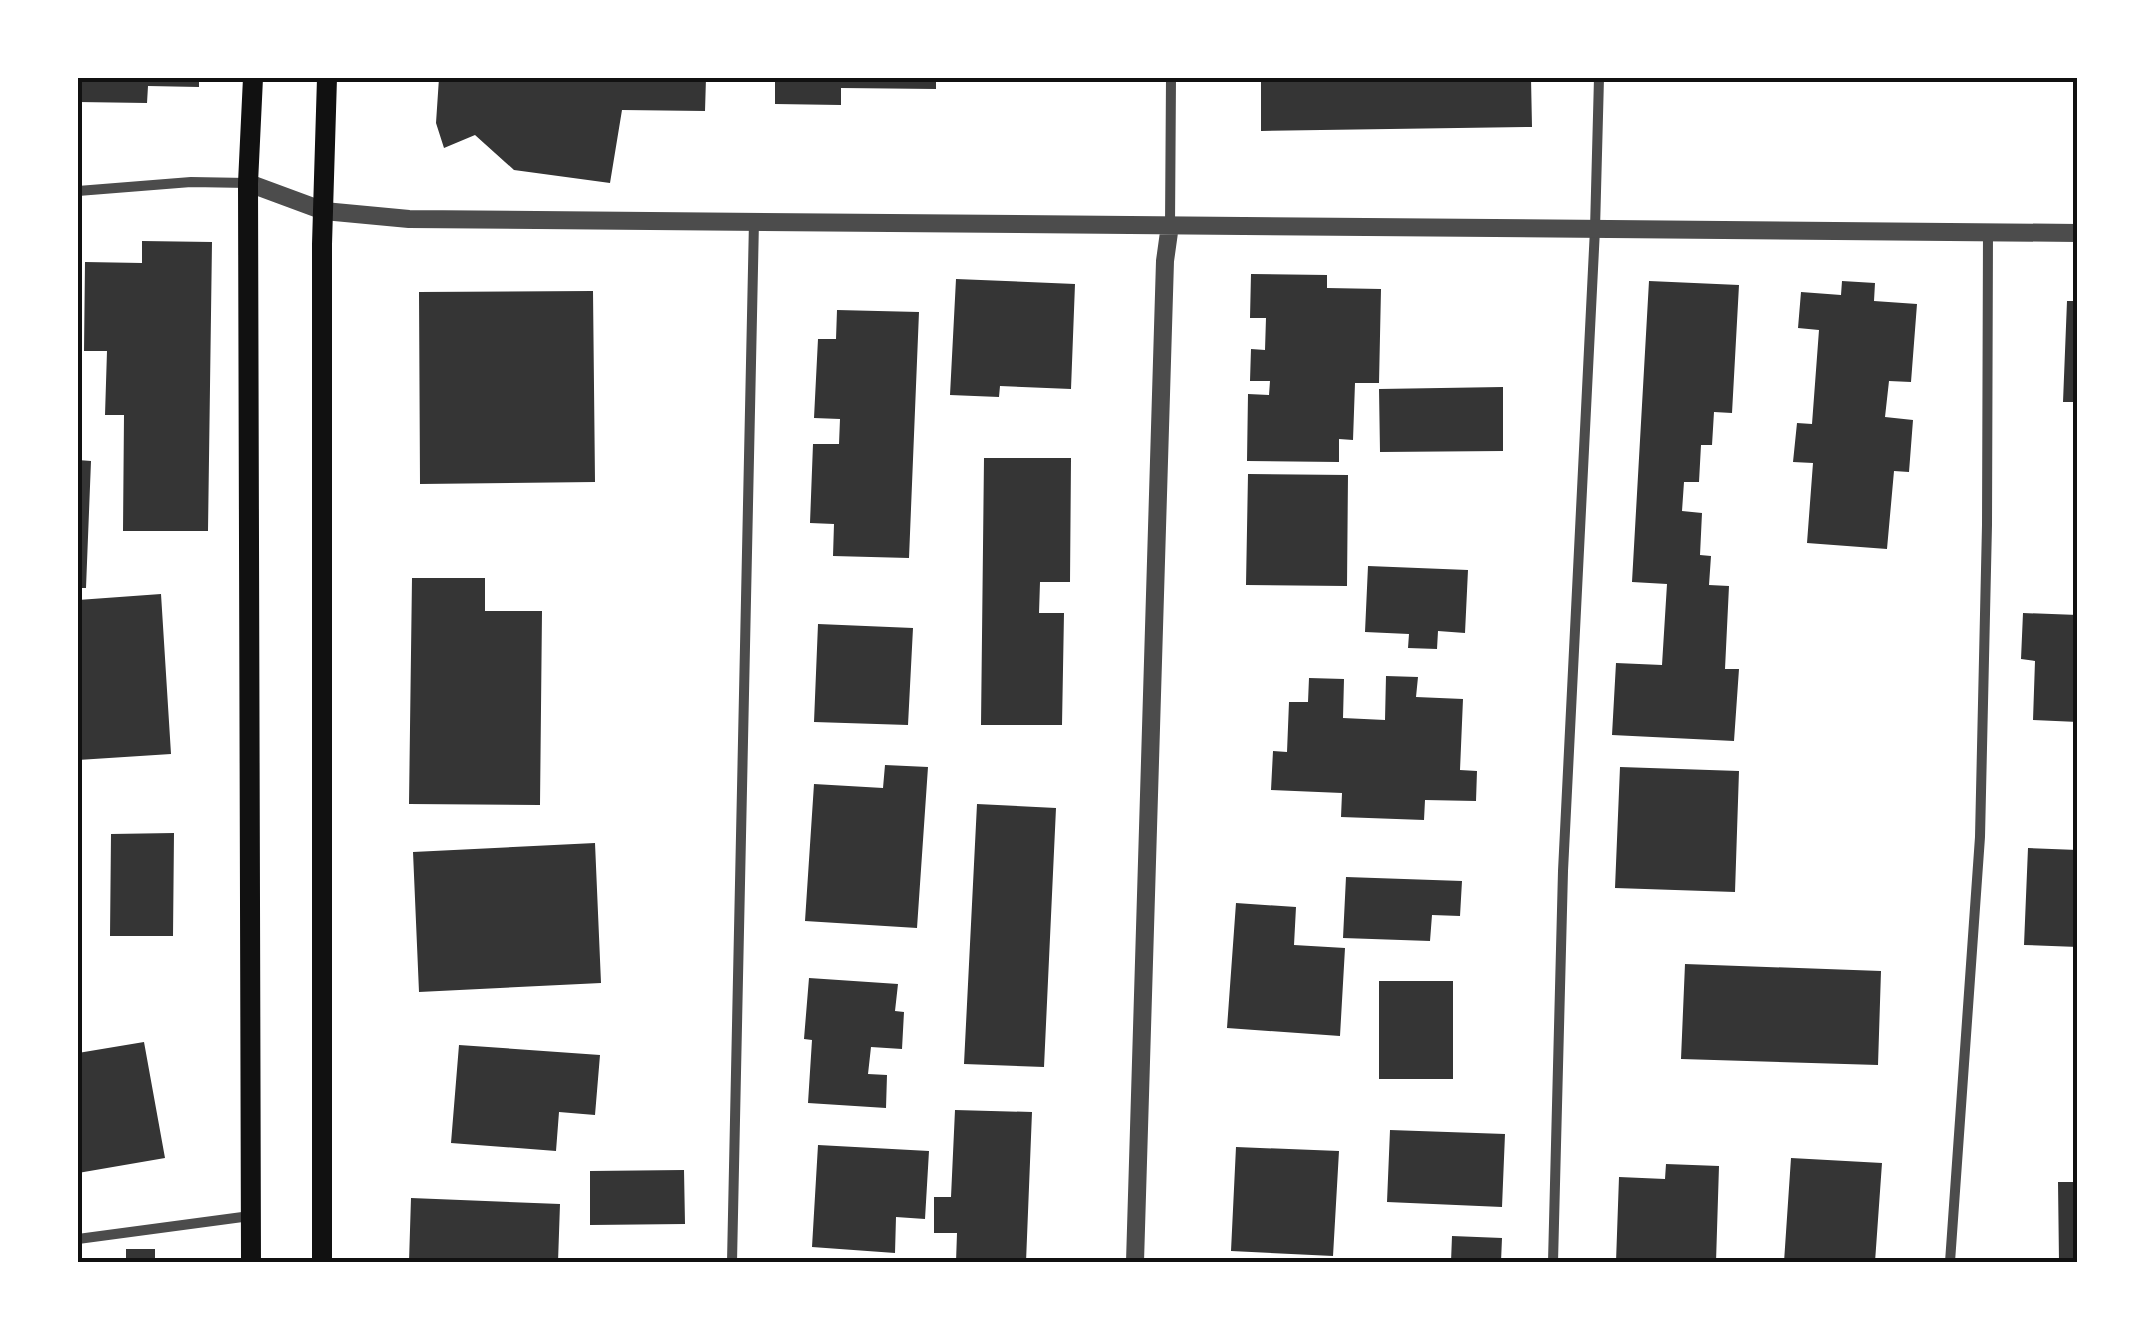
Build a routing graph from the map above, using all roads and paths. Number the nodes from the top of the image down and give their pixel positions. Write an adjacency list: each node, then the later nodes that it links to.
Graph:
1 (253, 78): 5 (main road)
2 (326, 78): 7 (main road)
3 (1172, 78): 9 (street)
4 (1598, 78): 10 (street)
5 (248, 183): 6 (street); 7 (street); 13 (main road)
6 (78, 191)
7 (324, 211): 8 (street); 16 (main road)
8 (754, 221): 9 (street); 17 (street)
9 (1170, 225): 10 (street); 18 (street)
10 (1595, 229): 11 (street); 19 (street)
11 (1988, 232): 12 (street); 20 (street)
12 (2078, 233)
13 (251, 1216): 14 (street); 15 (main road)
14 (78, 1239)
15 (251, 1262)
16 (322, 1262)
17 (732, 1262)
18 (1135, 1262)
19 (1553, 1262)
20 (1950, 1262)

